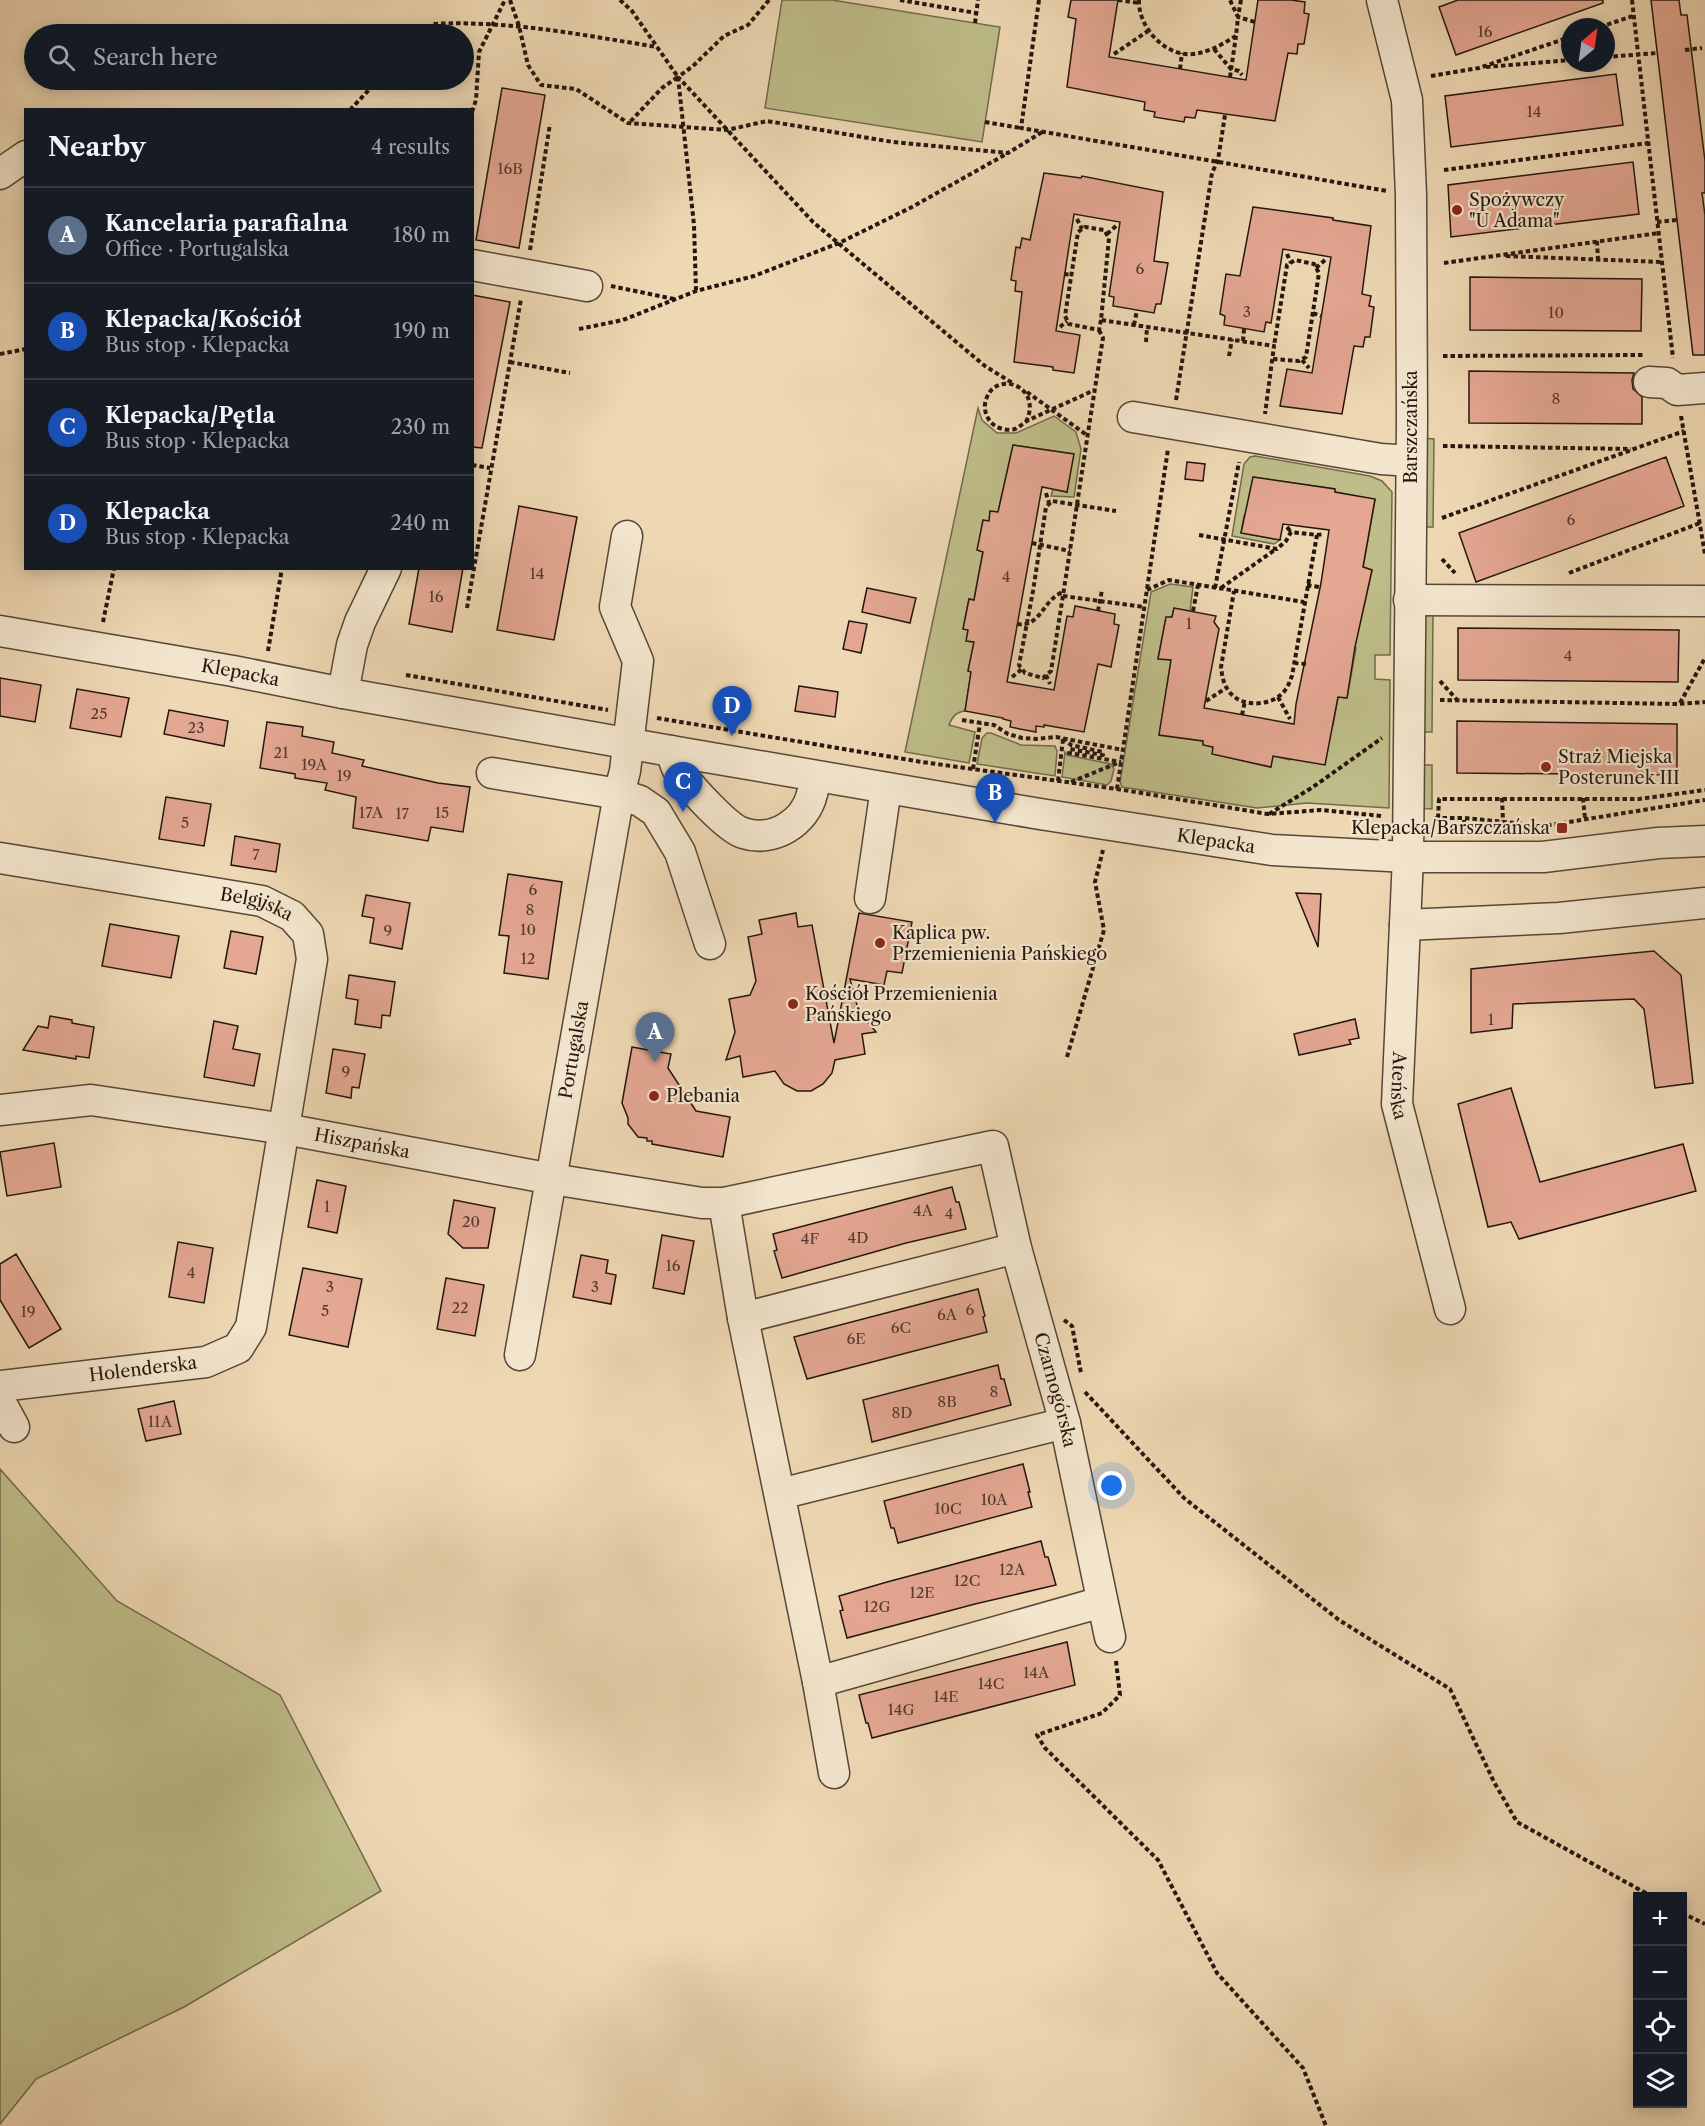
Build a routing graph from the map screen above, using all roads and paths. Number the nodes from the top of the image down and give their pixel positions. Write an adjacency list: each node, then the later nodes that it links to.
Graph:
1 (505, 0): 21 (path)
2 (510, 0): 22 (path)
3 (620, 0): 26 (path)
4 (769, 0): 41 (path)
5 (900, 0): 14 (path)
6 (978, 0): 14 (path)
7 (1039, 0): 50 (path)
8 (1118, 0): 13 (path)
9 (1230, 0): 16 (path)
10 (1241, 0): 16 (path)
11 (1382, 0): 58 (street, Barszczańska)
12 (1632, 0): 15 (path)
13 (1139, 1): 23 (path)
14 (976, 13): 19 (path)
15 (1634, 16): 18 (path); 33 (path)
16 (1238, 18): 17 (path); 24 (path)
17 (1255, 22)
18 (1615, 22)
19 (975, 23)
20 (474, 25): 21 (path)
21 (493, 25): 22 (path); 45 (path)
22 (519, 26): 26 (path); 47 (path)
23 (1148, 31): 30 (path); 32 (path)
24 (1236, 36): 28 (path); 38 (path)
25 (1561, 40): 36 (path)
26 (657, 47): 41 (path)
27 (1702, 48): 29 (path)
28 (1214, 49): 30 (path); 38 (path)
29 (1685, 50)
30 (1182, 53): 37 (path)
31 (1657, 53): 33 (path)
32 (1114, 54)
33 (1638, 55): 34 (path); 53 (path)
34 (1615, 56)
35 (1561, 61): 36 (path)
36 (1479, 68): 40 (path)
37 (1180, 69)
38 (1231, 69): 39 (path); 42 (path)
39 (1242, 75)
40 (1431, 76)
41 (678, 77): 47 (path); 49 (path); 51 (path)
42 (1230, 77)
43 (369, 90): 44 (path)
44 (352, 108)
45 (473, 108)
46 (985, 122): 50 (path)
47 (628, 123): 49 (path)
48 (550, 124): 78 (path)
49 (682, 127): 51 (path); 81 (path)
50 (1021, 128): 52 (path)
51 (727, 130): 54 (path); 67 (path)
52 (1044, 131): 54 (path); 58 (path)
53 (1648, 143): 56 (path); 61 (path)
54 (1008, 153): 67 (path)
55 (24, 157): 57 (street)
56 (1444, 170)
57 (0, 174)
58 (1411, 195): 120 (street, Barszczańska)
59 (1077, 219): 63 (path)
60 (1677, 220): 61 (path)
61 (1657, 222): 64 (path)
62 (1116, 226): 65 (path)
63 (1082, 229): 65 (path); 79 (path)
64 (1659, 233): 66 (path); 72 (path)
65 (1107, 234): 86 (path)
66 (1597, 241): 69 (path); 71 (path)
67 (839, 243): 81 (path); 109 (path)
68 (1287, 254): 73 (path)
69 (1493, 256): 71 (path); 74 (path)
70 (1326, 260): 76 (path)
71 (1598, 260): 72 (path)
72 (1662, 262): 100 (path)
73 (1292, 263): 76 (path); 97 (path)
74 (1444, 263)
75 (474, 266): 78 (street)
76 (1316, 268): 84 (path)
77 (1064, 274): 79 (path)
78 (525, 275): 80 (street); 105 (path)
79 (1072, 275): 87 (path)
80 (586, 286): 82 (path)
81 (696, 291): 82 (path)
82 (675, 299): 91 (path)
83 (1137, 310): 88 (path)
84 (1313, 314): 85 (path); 104 (path)
85 (1321, 316)
86 (1101, 320): 88 (path); 93 (path)
87 (1067, 321): 89 (path); 93 (path)
88 (1134, 325): 90 (path)
89 (1060, 327)
90 (1147, 327): 94 (path); 96 (path)
91 (579, 328)
92 (1244, 329): 95 (path)
93 (1099, 330): 110 (path)
94 (1232, 339): 95 (path); 101 (path)
95 (1243, 341): 97 (path)
96 (1146, 342)
97 (1275, 346): 103 (path)
98 (24, 349): 99 (path)
99 (0, 354)
100 (1672, 355): 108 (path); 108 (path)
101 (1229, 356)
102 (1443, 356): 108 (path)
103 (1273, 359): 104 (path); 117 (path)
104 (1302, 360): 106 (path)
105 (510, 362): 107 (path); 122 (path)
106 (1309, 368)
107 (570, 373)
108 (1668, 374): 115 (path)
109 (1014, 384): 111 (path); 114 (path)
110 (1095, 390): 112 (path); 116 (path)
111 (1026, 392): 112 (path); 114 (path)
112 (1052, 411): 114 (path); 116 (path)
113 (1133, 417): 117 (street)
114 (1026, 422)
115 (1684, 431): 119 (path); 128 (path)
116 (1088, 436): 125 (path)
117 (1261, 439): 120 (street); 135 (path)
118 (1443, 446): 119 (path)
119 (1634, 449): 127 (path)
120 (1411, 461): 155 (street, Barszczańska)
121 (474, 465): 122 (path)
122 (490, 468): 141 (path)
123 (1046, 493): 124 (path)
124 (1050, 504): 125 (path); 137 (path)
125 (1077, 505): 126 (path); 139 (path)
126 (1116, 511)
127 (1442, 518)
128 (1700, 523): 140 (path); 146 (path)
129 (1287, 527): 130 (path)
130 (1291, 532): 133 (path); 138 (path)
131 (1324, 534): 133 (path)
132 (1199, 535): 135 (path)
133 (1317, 535): 148 (path)
134 (627, 536): 186 (street, Portugalska)
135 (1224, 539): 138 (path); 150 (path)
136 (1032, 543): 137 (path)
137 (1040, 546): 139 (path); 165 (path)
138 (1277, 549): 150 (path)
139 (1070, 551): 154 (path)
140 (1705, 554)
141 (474, 561)
142 (114, 570): 163 (path)
143 (282, 570): 167 (path)
144 (385, 570): 177 (street)
145 (473, 570): 160 (path)
146 (1565, 574)
147 (1198, 585): 150 (path); 152 (path); 162 (path)
148 (1307, 585): 149 (path); 158 (path)
149 (1318, 587)
150 (1217, 589): 153 (path)
151 (1101, 591): 156 (path)
152 (1147, 591)
153 (1234, 591): 158 (path); 176 (path)
154 (1063, 594): 156 (path); 165 (path); 172 (path)
155 (1409, 600): 157 (street); 215 (street, Barszczańska)
156 (1100, 601): 159 (path); 161 (path)
157 (1705, 601)
158 (1304, 602): 169 (path)
159 (1144, 607)
160 (466, 608)
161 (1098, 611)
162 (1193, 611)
163 (103, 622)
164 (1017, 624): 165 (path)
165 (1026, 625): 171 (path)
166 (0, 631): 177 (street, Klepacka)
167 (267, 652)
168 (1705, 658): 184 (path)
169 (1294, 663): 170 (path); 178 (path)
170 (1306, 664)
171 (1022, 669): 172 (path); 173 (path)
172 (1046, 675): 175 (path)
173 (1012, 677)
174 (1440, 681): 182 (path)
175 (1050, 684)
176 (1226, 688): 180 (path); 181 (path)
177 (342, 693): 193 (street, Klepacka)
178 (1278, 697): 181 (path); 189 (path)
179 (1440, 700): 182 (path)
180 (1206, 701)
181 (1245, 701): 187 (path)
182 (1458, 701): 184 (path)
183 (1705, 702): 184 (path)
184 (1679, 704)
185 (597, 708): 186 (path)
186 (633, 714): 193 (street, Portugalska); 196 (path)
187 (1242, 715)
188 (962, 720): 190 (path)
189 (1290, 720)
190 (980, 723): 192 (path); 196 (path)
191 (1385, 735): 208 (path)
192 (1063, 738): 194 (path); 199 (path); 200 (path)
193 (628, 744): 195 (street, Klepacka); 203 (street, Portugalska)
194 (1123, 750)
195 (671, 752): 198 (street, Klepacka); 198 (street)
196 (973, 769): 199 (path)
197 (492, 773): 203 (street)
198 (814, 776): 201 (street, Klepacka)
199 (1058, 781): 200 (path)
200 (1070, 782): 208 (path)
201 (886, 788): 215 (street, Klepacka); 217 (street)
202 (1705, 790): 205 (path)
203 (619, 794): 220 (street); 225 (street, Portugalska)
204 (1502, 798): 205 (path); 210 (path); 210 (path)
205 (1583, 798): 209 (path)
206 (1705, 800): 209 (path)
207 (1321, 810): 208 (path)
208 (1268, 814)
209 (1585, 819): 210 (path)
210 (1503, 822)
211 (1705, 829): 214 (street, Klepacka)
212 (1106, 841): 221 (path)
213 (1705, 841): 214 (street, Klepacka)
214 (1658, 843): 215 (street, Klepacka)
215 (1408, 857): 219 (street, Ateńska)
216 (0, 858): 223 (street, Belgijska)
217 (870, 898)
218 (1705, 903): 219 (street)
219 (1405, 925): 228 (street, Ateńska)
220 (710, 944)
221 (1067, 1057)
222 (0, 1110): 223 (street, Hiszpańska)
223 (285, 1129): 225 (street, Hiszpańska); 233 (street, Holenderska)
224 (993, 1146): 226 (street, Hiszpańska); 227 (street, Czarnogórska)
225 (552, 1179): 226 (street, Hiszpańska); 231 (street, Portugalska)
226 (724, 1203): 229 (street)
227 (1016, 1248): 229 (street); 236 (street, Czarnogórska)
228 (1450, 1309)
229 (743, 1318): 238 (street)
230 (1063, 1319): 232 (path)
231 (520, 1355)
232 (1082, 1380)
233 (0, 1386)
234 (1084, 1391): 243 (path)
235 (0, 1401): 237 (street)
236 (1065, 1423): 238 (street); 239 (street, Czarnogórska)
237 (14, 1427)
238 (780, 1494): 241 (street)
239 (1102, 1602): 240 (street, Czarnogórska); 241 (street)
240 (1110, 1637): 246 (path)
241 (818, 1682): 242 (street)
242 (834, 1773)
243 (1644, 1892)
244 (1687, 1915): 245 (path)
245 (1705, 1924)
246 (1326, 2126)

